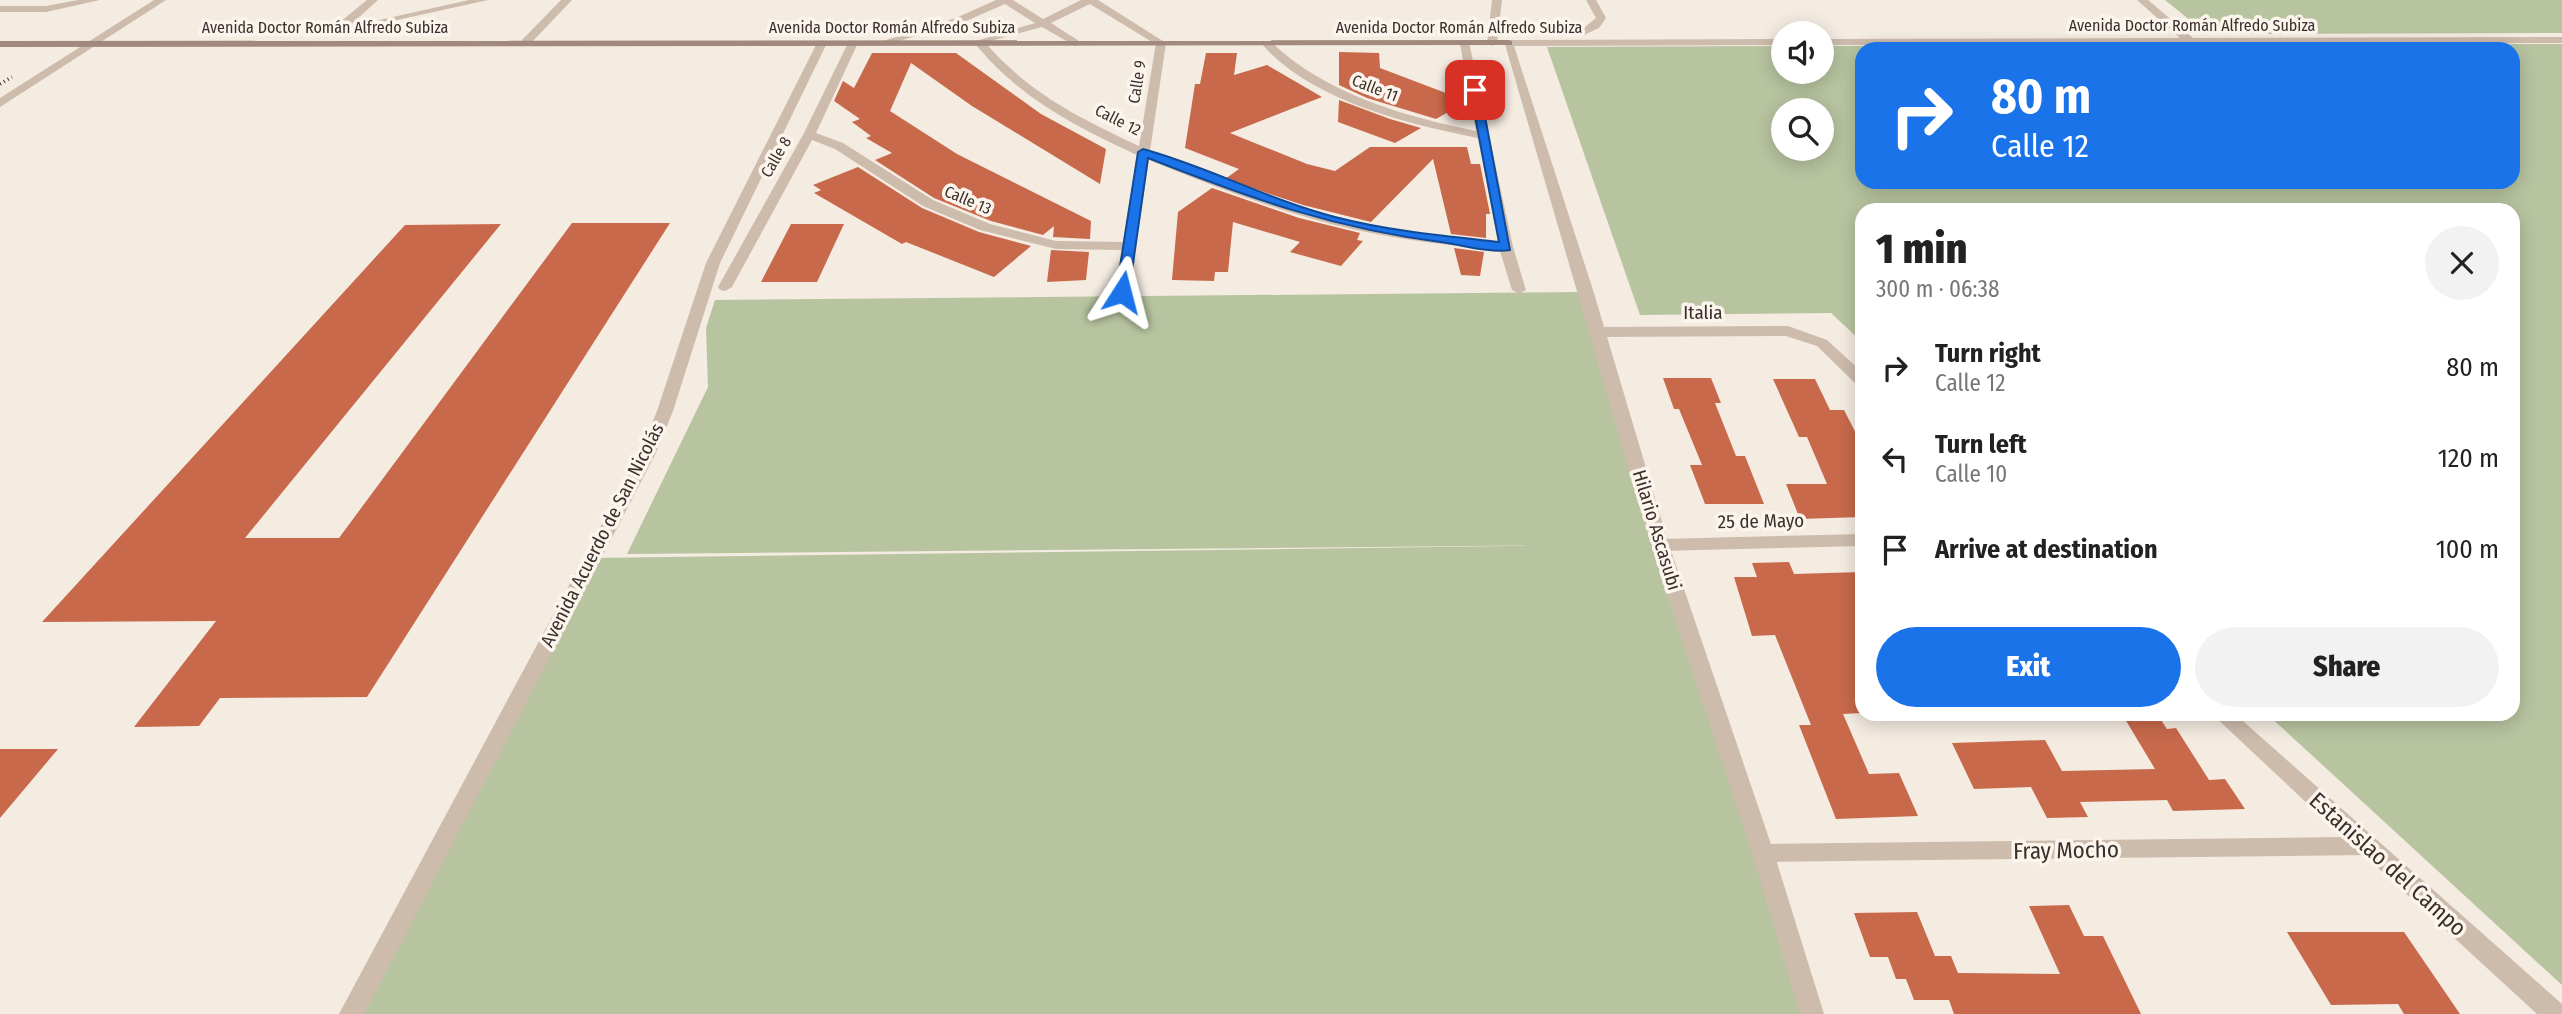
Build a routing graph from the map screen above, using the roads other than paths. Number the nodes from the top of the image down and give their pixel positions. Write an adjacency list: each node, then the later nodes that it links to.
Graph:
1 (95, 0): 11 (street)
2 (161, 0): 31 (street)
3 (373, 0): 14 (street)
4 (483, 0): 14 (street)
5 (567, 0): 18 (street)
6 (1005, 0): 12 (street); 23 (street)
7 (1090, 0): 12 (street); 26 (street)
8 (1497, 0): 28 (street)
9 (1591, 0): 13 (street)
10 (2142, 0): 16 (street)
11 (0, 9)
12 (1041, 24): 24 (street); 25 (street)
13 (1584, 32)
14 (333, 33): 17 (street)
15 (2562, 40): 16 (street, Avenida Doctor Román Alfredo Subiza)
16 (2190, 41): 20 (street, Avenida Doctor Román Alfredo Subiza)
17 (323, 42): 18 (main road, Avenida Doctor Román Alfredo Subiza); 31 (main road, Avenida Doctor Román Alfredo Subiza)
18 (526, 42): 21 (main road, Avenida Doctor Román Alfredo Subiza)
19 (1771, 42): 29 (street, Avenida Doctor Román Alfredo Subiza)
20 (1834, 42)
21 (822, 43): 22 (main road, Avenida Doctor Román Alfredo Subiza); 49 (street, Avenida Acuerdo de San Nicolás)
22 (853, 43): 23 (main road, Avenida Doctor Román Alfredo Subiza); 34 (street, Calle 8)
23 (881, 43): 24 (main road, Avenida Doctor Román Alfredo Subiza)
24 (980, 43): 25 (main road, Avenida Doctor Román Alfredo Subiza); 36 (street, Calle 12)
25 (1075, 43): 26 (main road, Avenida Doctor Román Alfredo Subiza)
26 (1161, 43): 27 (main road, Avenida Doctor Román Alfredo Subiza); 36 (street, Calle 9)
27 (1266, 43): 32 (main road, Avenida Doctor Román Alfredo Subiza); 35 (street, Calle 11)
28 (1492, 43): 29 (main road, Avenida Doctor Román Alfredo Subiza); 32 (main road, Avenida Doctor Román Alfredo Subiza)
29 (1508, 43): 42 (street, Hilario Ascasubi)
30 (0, 44): 31 (main road, Avenida Doctor Román Alfredo Subiza)
31 (92, 44): 33 (street)
32 (1465, 44): 35 (street)
33 (0, 103)
34 (809, 135): 37 (street, Calle 13); 39 (street, Calle 8)
35 (1485, 136): 38 (street)
36 (1143, 152): 37 (street, Calle 9); 38 (street, Calle 12)
37 (1129, 246): 41 (street, Calle 9)
38 (1506, 247): 40 (street)
39 (725, 287)
40 (1518, 290)
41 (1122, 292)
42 (1598, 332): 43 (street, Italia); 45 (street, Hilario Ascasubi)
43 (1855, 374)
44 (1855, 540): 45 (street, 25 de Mayo)
45 (1660, 545): 48 (street, Hilario Ascasubi)
46 (2230, 721): 47 (street, Estanislao del Campo)
47 (2368, 846): 48 (street, Fray Mocho); 51 (street, Estanislao del Campo)
48 (1763, 853): 50 (street, Hilario Ascasubi)
49 (351, 1014)
50 (1812, 1014)
51 (2555, 1014)

